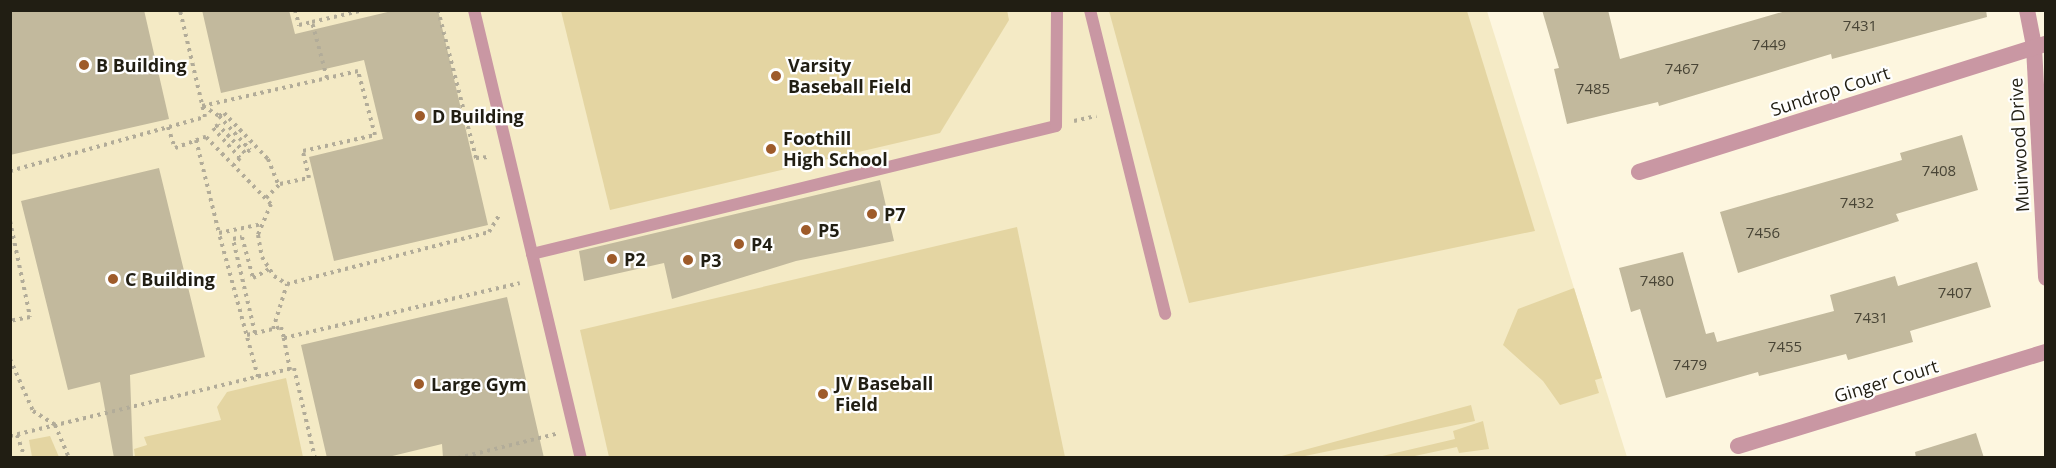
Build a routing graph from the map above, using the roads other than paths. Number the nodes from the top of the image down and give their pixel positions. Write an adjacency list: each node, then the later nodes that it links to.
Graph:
1 (474, 10): 7 (lane)
2 (1057, 10): 7 (lane)
3 (1090, 10): 9 (lane)
4 (2027, 10): 5 (street, Muirwood Drive)
5 (2040, 45): 6 (street, Sundrop Court); 8 (street, Muirwood Drive)
6 (1639, 172)
7 (532, 254): 12 (lane)
8 (2046, 278)
9 (1165, 314)
10 (2046, 352): 11 (street, Ginger Court)
11 (1738, 447)
12 (581, 458)

